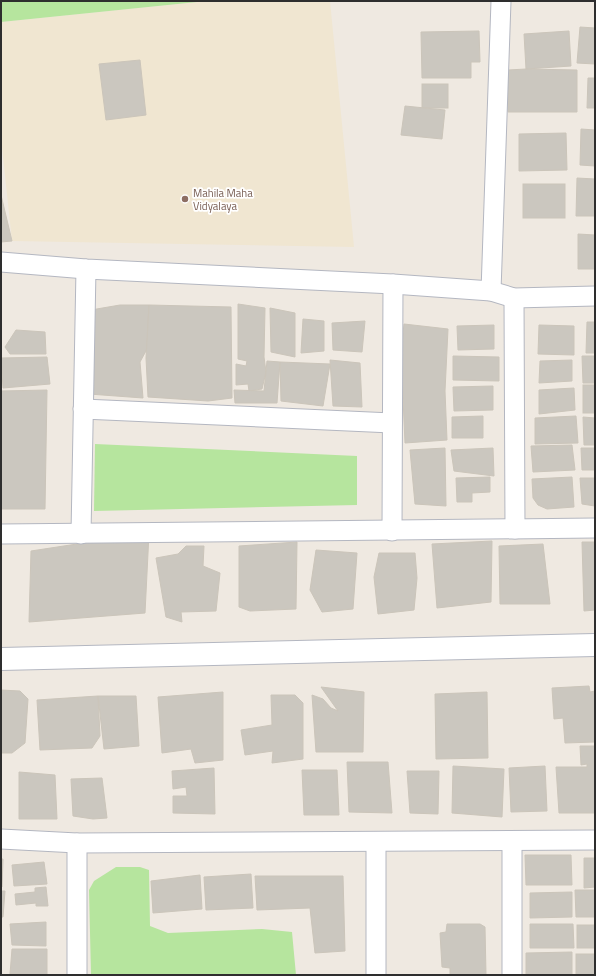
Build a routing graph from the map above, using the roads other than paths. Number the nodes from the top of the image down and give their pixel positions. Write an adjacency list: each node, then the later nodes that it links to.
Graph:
1 (501, 1): 5 (street)
2 (1, 262): 3 (street)
3 (86, 269): 4 (street); 8 (street)
4 (393, 284): 5 (street); 9 (street)
5 (491, 290): 7 (street)
6 (595, 296): 7 (street)
7 (514, 298): 11 (street)
8 (84, 409): 9 (street); 14 (street)
9 (392, 423): 12 (street)
10 (595, 528): 11 (street)
11 (515, 530): 12 (street)
12 (392, 531): 14 (street)
13 (1, 534): 14 (street)
14 (81, 534)
15 (595, 645): 16 (street)
16 (1, 659)
17 (1, 839): 21 (street)
18 (595, 840): 20 (street)
19 (376, 842): 20 (street); 21 (street); 23 (street)
20 (512, 842): 24 (street)
21 (77, 843): 22 (street)
22 (77, 975)
23 (376, 975)
24 (512, 975)

